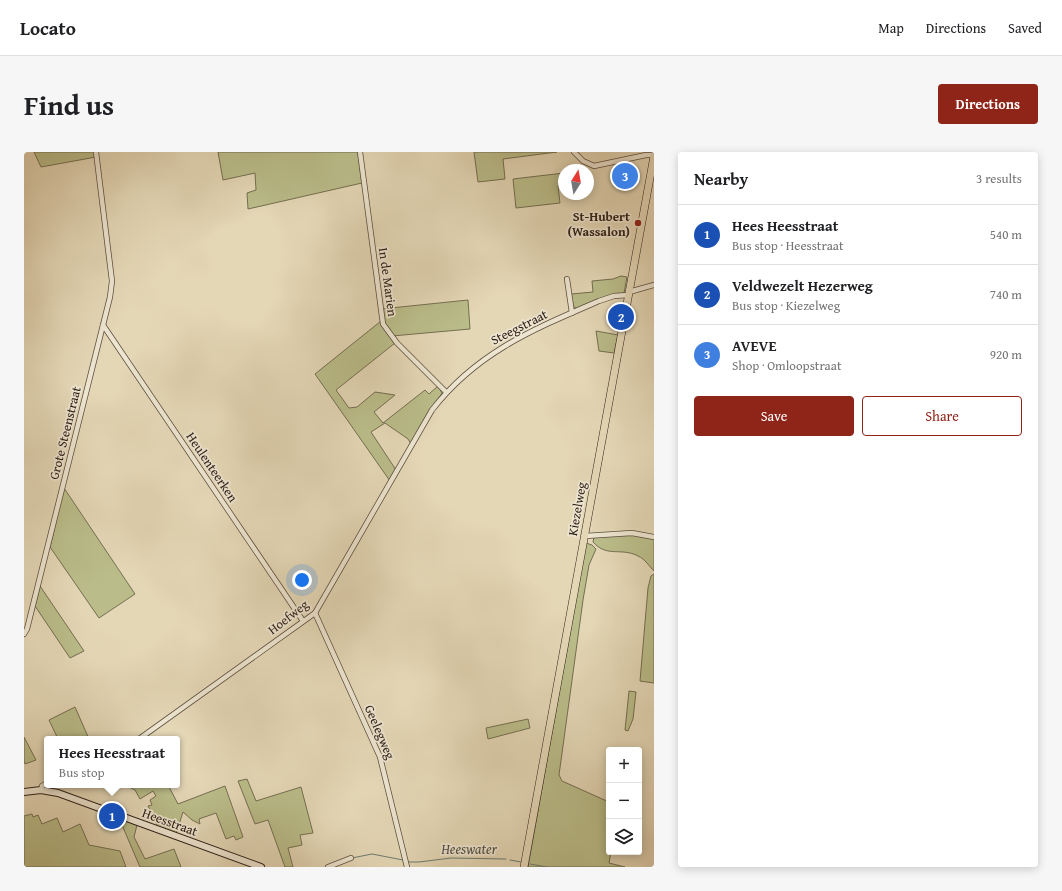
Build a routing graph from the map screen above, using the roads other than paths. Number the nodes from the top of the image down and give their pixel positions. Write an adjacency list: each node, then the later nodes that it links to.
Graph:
1 (96, 152): 9 (street, Grote Steenstraat)
2 (360, 152): 10 (street, In de Marien)
3 (574, 152): 4 (street)
4 (654, 156): 7 (main road, Kiezelweg)
5 (568, 279): 8 (street)
6 (654, 285): 7 (street, Steegstraat)
7 (629, 294): 8 (street, Steegstraat); 12 (main road, Kiezelweg)
8 (572, 313): 10 (street, Steegstraat)
9 (103, 325): 15 (street, Heulenteerken); 16 (street, Grote Steenstraat)
10 (446, 392): 11 (street, Steegstraat)
11 (411, 445): 14 (street, Hoefweg)
12 (585, 536): 13 (street); 25 (main road, Kiezelweg)
13 (654, 537)
14 (315, 613): 15 (street, Hoefweg); 24 (street, Geelegweg)
15 (303, 621): 17 (street, Hoefweg)
16 (24, 634)
17 (143, 736)
18 (44, 785): 19 (street)
19 (41, 790): 20 (street, Heesstraat); 22 (street, Heesstraat)
20 (24, 792)
21 (351, 858): 23 (street)
22 (261, 867)
23 (328, 867)
24 (407, 867)
25 (524, 867)

